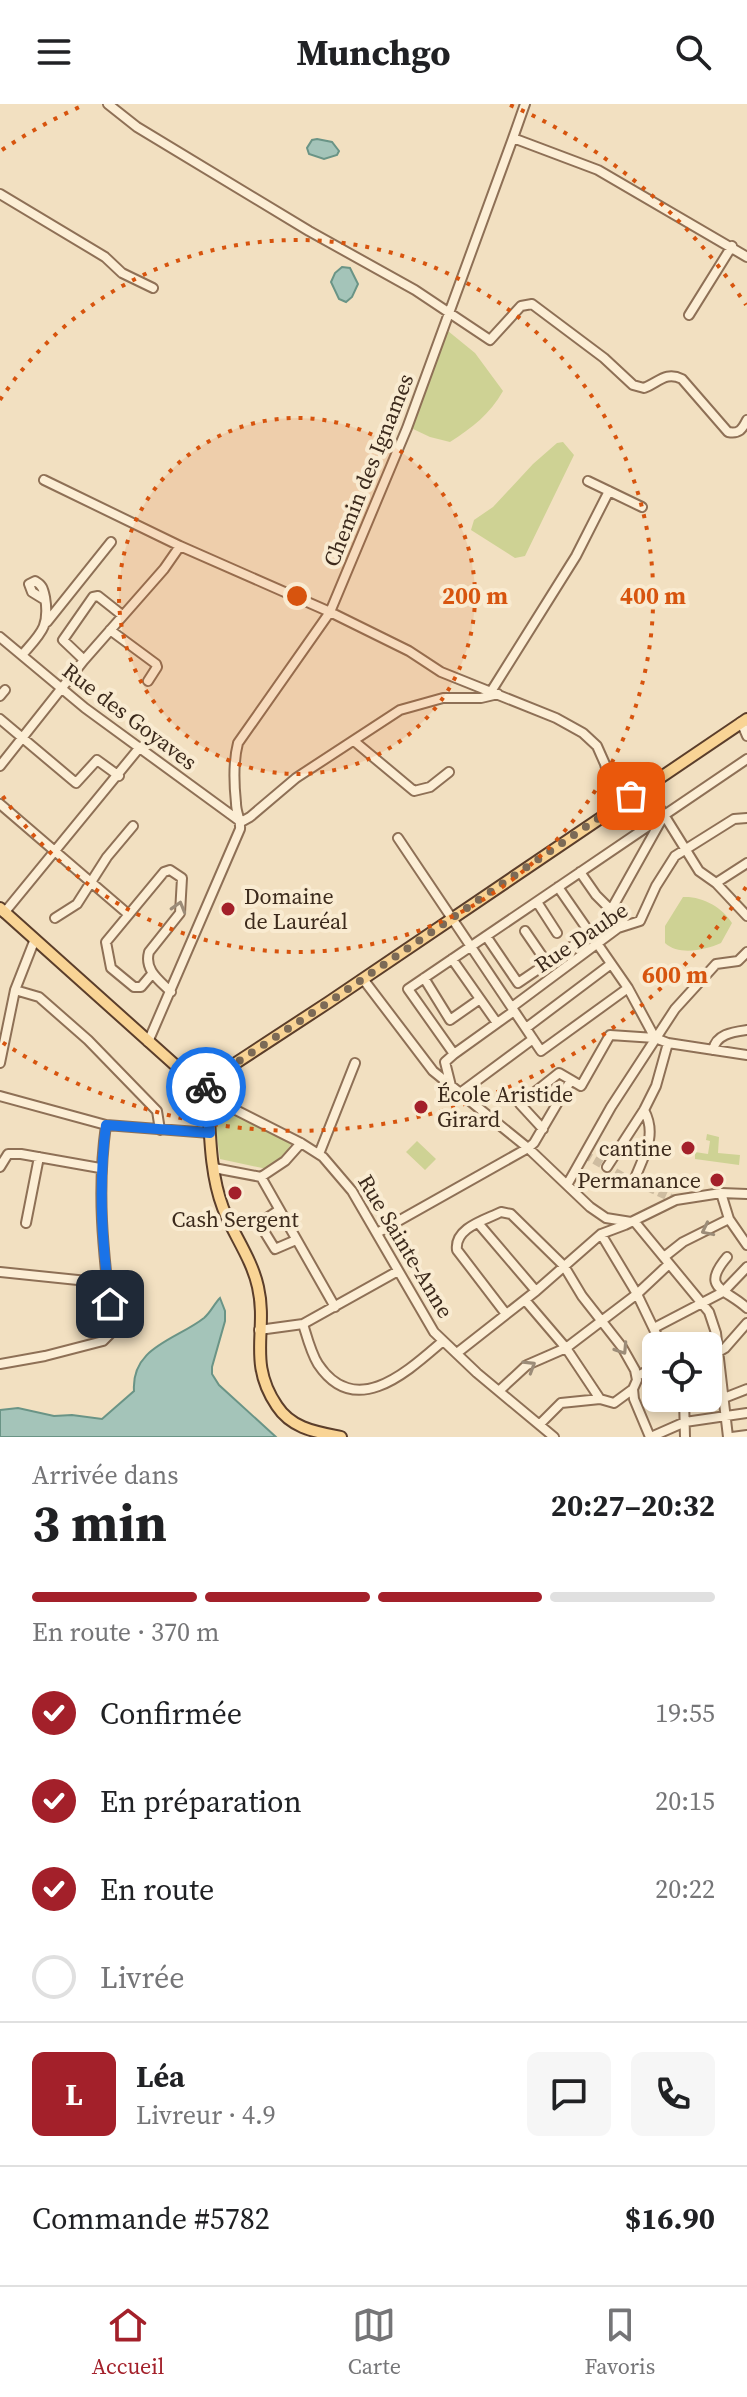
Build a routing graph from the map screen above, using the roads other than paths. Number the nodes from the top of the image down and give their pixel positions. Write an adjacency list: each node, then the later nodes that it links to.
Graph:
1 (108, 104): 8 (street)
2 (525, 104): 3 (street, Chemin des Ignames)
3 (513, 138): 5 (street); 8 (street, Chemin des Ignames)
4 (0, 194): 7 (street)
5 (732, 246): 6 (street); 9 (street)
6 (747, 257)
7 (153, 288)
8 (448, 311): 10 (street); 18 (street, Chemin des Ignames)
9 (689, 315)
10 (747, 420)
11 (44, 480): 16 (street)
12 (588, 481): 13 (street)
13 (609, 491): 14 (street); 28 (street)
14 (642, 507)
15 (111, 542): 20 (street)
16 (180, 546): 18 (street); 19 (street)
17 (45, 600): 20 (street)
18 (330, 612): 28 (street); 44 (street, Chemin des Ignames)
19 (122, 615): 21 (street); 25 (street)
20 (47, 622): 24 (street)
21 (110, 630): 25 (street); 26 (street)
22 (0, 637): 24 (street, Rue des Goyaves)
23 (0, 649): 24 (street)
24 (18, 652): 27 (street, Rue des Goyaves)
25 (84, 660): 27 (street)
26 (148, 681)
27 (63, 690): 32 (street); 34 (street, Rue des Goyaves)
28 (495, 692): 33 (street); 41 (street)
29 (0, 719): 32 (street)
30 (744, 720): 31 (street); 39 (main road)
31 (747, 736)
32 (24, 739): 36 (street); 38 (street)
33 (354, 741): 37 (street); 44 (street)
34 (140, 747): 38 (street); 44 (street, Rue des Goyaves)
35 (747, 759): 42 (street)
36 (0, 766)
37 (449, 772)
38 (119, 776): 48 (street)
39 (646, 786): 41 (main road); 42 (street)
40 (0, 804): 48 (street)
41 (616, 807): 60 (main road)
42 (663, 816): 47 (street); 50 (street); 56 (street)
43 (747, 818): 47 (street)
44 (241, 822): 81 (street)
45 (133, 826): 51 (street)
46 (398, 838): 60 (street)
47 (686, 850): 52 (street); 61 (street, Rue Daube)
48 (54, 851): 51 (street); 55 (street)
49 (747, 863): 52 (street)
50 (580, 872): 53 (street); 56 (street)
51 (92, 881): 57 (street); 59 (street)
52 (716, 883): 58 (street)
53 (558, 887): 54 (street); 64 (street)
54 (537, 902): 63 (street); 65 (street)
55 (2, 910): 66 (main road, Rue Sainte-Anne)
56 (611, 910): 61 (street)
57 (128, 914): 75 (street); 75 (street, one-way to 57)
58 (747, 916)
59 (55, 918)
60 (452, 919): 68 (street); 77 (main road)
61 (625, 924): 67 (street, Rue Daube)
62 (525, 931): 73 (street)
63 (557, 933)
64 (590, 934): 67 (street); 73 (street)
65 (486, 936): 68 (street); 78 (street)
66 (35, 939): 69 (main road, Rue Sainte-Anne); 72 (street)
67 (598, 945): 74 (street); 84 (street, Rue Daube)
68 (471, 946): 71 (street); 82 (street)
69 (46, 950): 72 (street); 90 (main road, Rue Sainte-Anne)
70 (747, 952): 88 (street)
71 (452, 959): 76 (street); 83 (street)
72 (25, 963): 80 (street)
73 (547, 963): 78 (street)
74 (611, 964): 79 (street); 86 (street)
75 (152, 974): 81 (street)
76 (424, 978): 83 (street); 93 (street)
77 (363, 979): 98 (street); 102 (main road)
78 (518, 983): 82 (street)
79 (628, 988): 88 (street); 89 (street)
80 (15, 990): 96 (street); 107 (street)
81 (171, 992): 90 (street)
82 (502, 993): 84 (street)
83 (480, 999): 85 (street)
84 (513, 1009): 85 (street, Rue Daube); 86 (street)
85 (497, 1023): 93 (street, Rue Daube)
86 (526, 1028): 89 (street)
87 (747, 1030): 92 (street)
88 (655, 1038): 91 (street); 99 (street); 119 (street)
89 (533, 1039): 101 (street)
90 (148, 1042): 102 (main road, Rue Sainte-Anne)
91 (668, 1043): 92 (street); 104 (street)
92 (713, 1050): 94 (street)
93 (454, 1054): 95 (street, Rue Daube)
94 (747, 1055)
95 (445, 1062): 98 (street, Rue Daube); 100 (street)
96 (0, 1063)
97 (355, 1063): 111 (street)
98 (435, 1072): 100 (street)
99 (571, 1080): 106 (street); 106 (street)
100 (451, 1086): 101 (street)
101 (460, 1093): 110 (street)
102 (207, 1094): 108 (main road); 109 (street, Rue Sainte-Anne)
103 (0, 1096): 105 (street)
104 (644, 1110): 114 (street); 118 (street)
105 (106, 1125): 107 (street); 115 (street)
106 (543, 1129): 110 (street)
107 (160, 1130): 108 (street)
108 (210, 1133): 116 (main road)
109 (301, 1143): 111 (street, Rue Sainte-Anne); 117 (street)
110 (528, 1148): 119 (street); 128 (street)
111 (319, 1154): 128 (street, Rue Sainte-Anne)
112 (39, 1157): 113 (street); 115 (street); 126 (street)
113 (0, 1167)
114 (607, 1167)
115 (100, 1168): 138 (street)
116 (214, 1168): 117 (street); 151 (main road)
117 (261, 1177): 122 (street)
118 (634, 1181)
119 (567, 1185): 123 (street)
120 (721, 1193): 121 (street); 124 (street); 125 (street)
121 (747, 1194)
122 (279, 1210): 130 (street); 130 (street)
123 (606, 1218): 125 (street); 129 (street)
124 (729, 1219): 131 (street); 133 (street, one-way to 133)
125 (632, 1222): 129 (street); 133 (street)
126 (26, 1223)
127 (478, 1223): 134 (street); 139 (street); 146 (street)
128 (377, 1233): 136 (street, Rue Sainte-Anne)
129 (603, 1233): 134 (street); 141 (street)
130 (296, 1240): 144 (street)
131 (747, 1245)
132 (727, 1257): 140 (street)
133 (666, 1260): 141 (street); 143 (street)
134 (564, 1266): 139 (street); 147 (street)
135 (747, 1267): 140 (street)
136 (398, 1271): 144 (street); 154 (street, Rue Sainte-Anne)
137 (0, 1272): 138 (street)
138 (107, 1283): 158 (street)
139 (536, 1291): 142 (street)
140 (723, 1292): 143 (street); 145 (street)
141 (637, 1294): 147 (street); 150 (street)
142 (525, 1300): 146 (street); 155 (street)
143 (701, 1301): 150 (street); 153 (street)
144 (335, 1307): 149 (street)
145 (747, 1308)
146 (506, 1314): 157 (street)
147 (602, 1320): 155 (street); 160 (street, one-way to 160)
148 (747, 1323): 156 (street)
149 (303, 1324): 151 (street); 154 (street)
150 (654, 1328): 152 (street)
151 (259, 1330): 173 (main road)
152 (656, 1332)
153 (715, 1332)
154 (443, 1341): 157 (street, Rue Sainte-Anne)
155 (566, 1348): 163 (street, one-way to 155); 166 (street)
156 (722, 1349)
157 (457, 1353): 163 (street, Rue Sainte-Anne)
158 (0, 1364)
159 (642, 1374): 160 (street)
160 (637, 1376): 164 (street)
161 (722, 1380): 165 (street)
162 (747, 1389): 165 (street)
163 (499, 1391): 171 (street, Rue Sainte-Anne)
164 (631, 1395): 166 (street); 175 (street)
165 (724, 1398): 169 (street)
166 (600, 1399): 171 (street)
167 (685, 1412): 170 (street)
168 (747, 1413): 169 (street)
169 (727, 1416): 170 (street); 177 (street)
170 (685, 1422): 175 (street); 176 (street)
171 (540, 1424): 174 (street, Rue Sainte-Anne)
172 (747, 1435): 177 (street)
173 (341, 1437)
174 (554, 1437)
175 (650, 1437)
176 (685, 1437)
177 (730, 1437)

